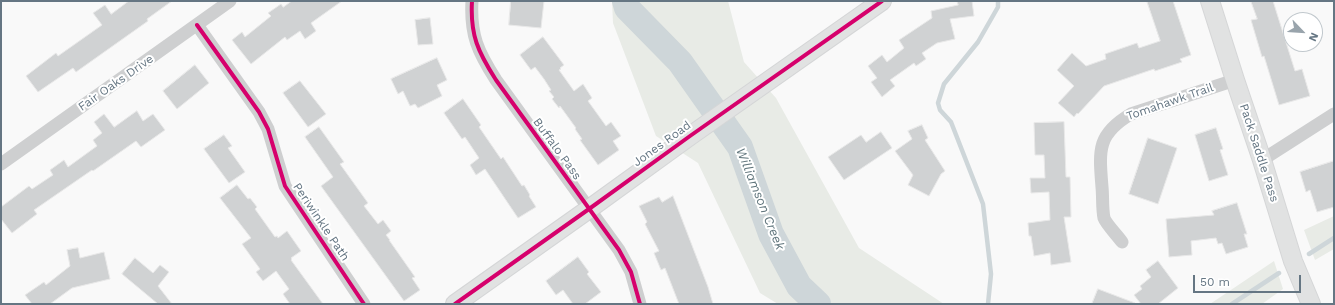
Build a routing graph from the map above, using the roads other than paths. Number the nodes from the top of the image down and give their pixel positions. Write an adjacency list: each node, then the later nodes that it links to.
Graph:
1 (230, 1): 5 (street, Fair Oaks Drive)
2 (472, 1): 10 (street, Buffalo Pass)
3 (882, 1): 10 (street, Jones Road)
4 (1210, 1): 6 (street, Pack Saddle Pass)
5 (197, 25): 9 (street, Fair Oaks Drive); 12 (street, Periwinkle Path)
6 (1235, 80): 8 (street, Pack Saddle Pass); 11 (street, Tomahawk Trail)
7 (1334, 114): 8 (street)
8 (1262, 160): 15 (street, Pack Saddle Pass)
9 (1, 164)
10 (589, 209): 13 (street, Jones Road); 14 (street, Buffalo Pass)
11 (1122, 242)
12 (364, 304)
13 (455, 304)
14 (640, 304)
15 (1311, 304)

